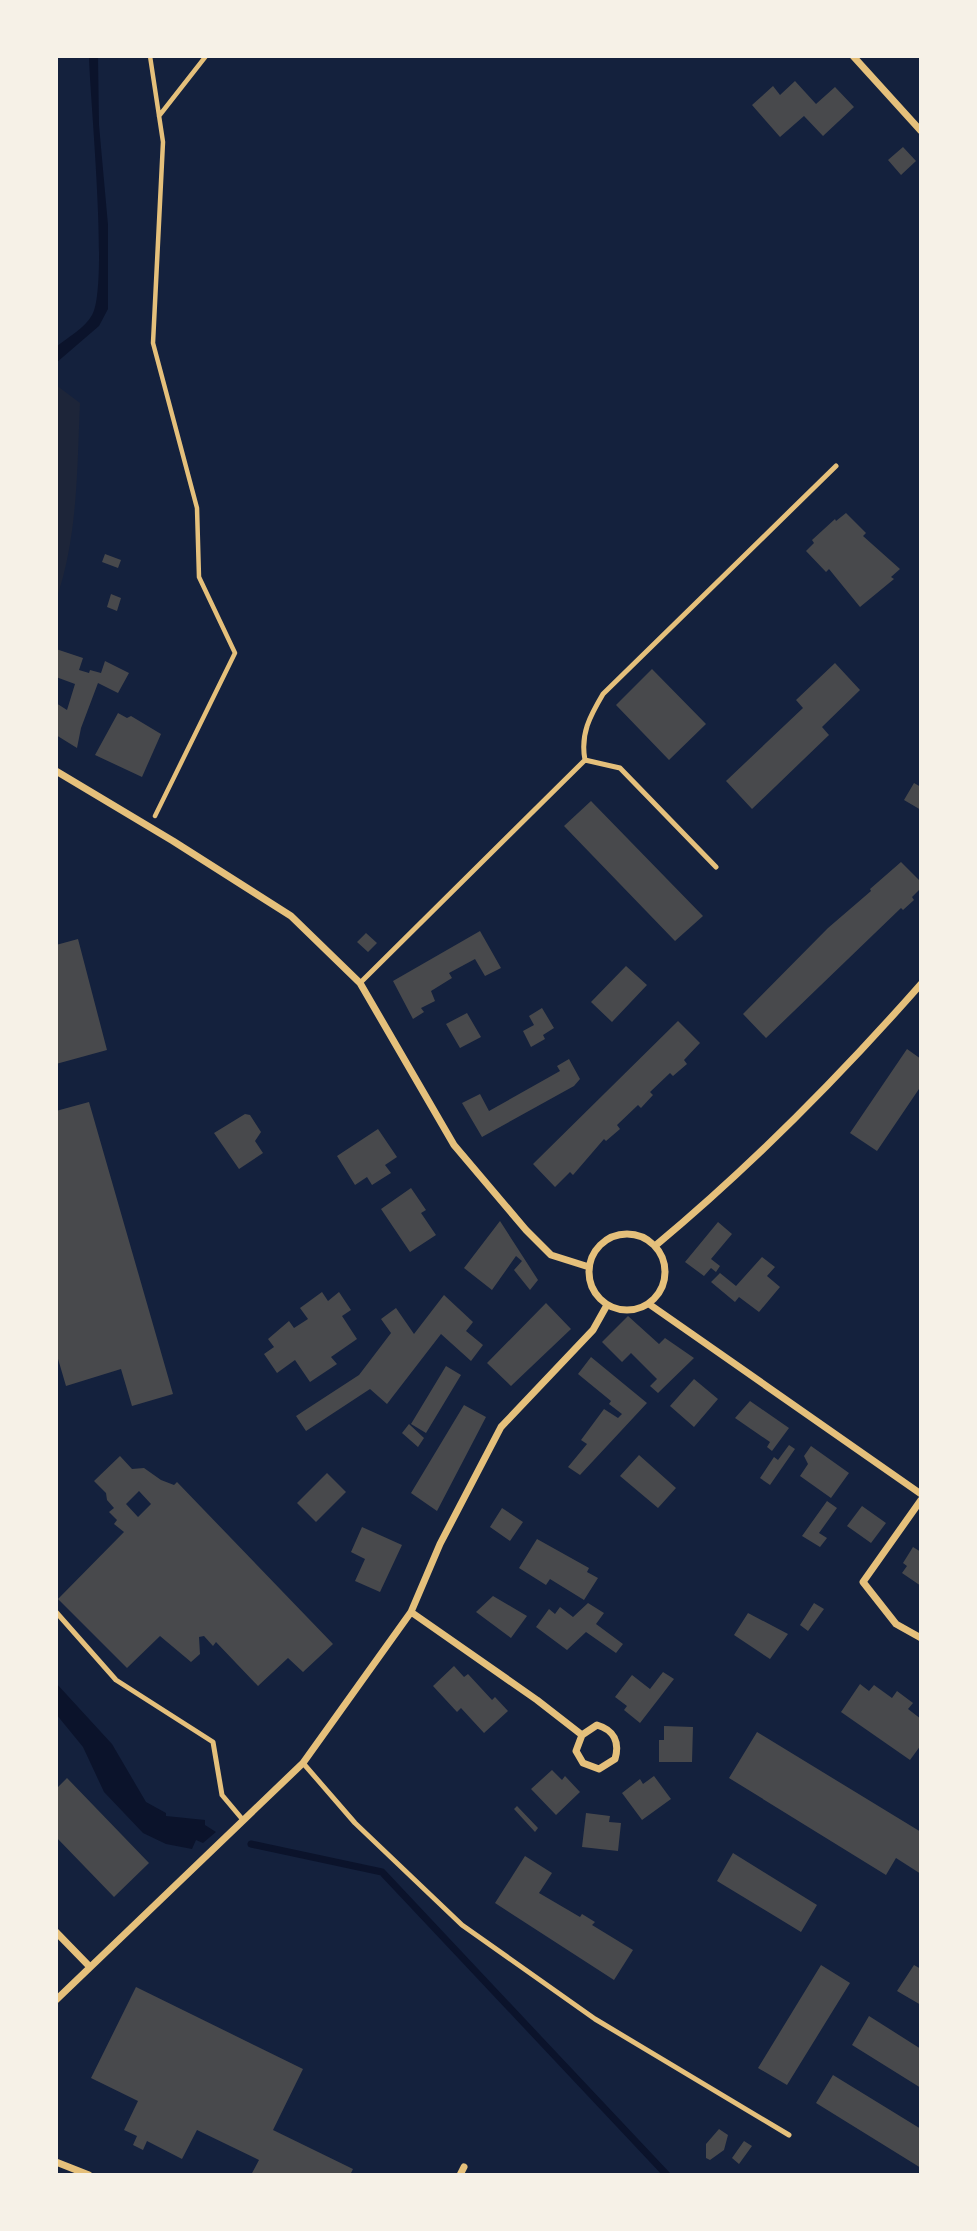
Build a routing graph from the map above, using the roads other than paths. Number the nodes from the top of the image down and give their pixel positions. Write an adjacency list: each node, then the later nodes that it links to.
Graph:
1 (853, 56): 2 (street)
2 (921, 131)
3 (836, 466): 4 (lane)
4 (585, 760): 6 (lane); 7 (lane)
5 (56, 771): 7 (street)
6 (716, 867)
7 (360, 983): 10 (street)
8 (921, 984): 9 (street)
9 (655, 1245): 10 (street); 11 (street)
10 (589, 1267): 12 (street)
11 (649, 1304): 12 (street); 13 (street)
12 (607, 1305): 16 (street)
13 (921, 1494)
14 (921, 1500): 17 (street)
15 (56, 1612): 20 (lane)
16 (411, 1612): 18 (street); 19 (street)
17 (921, 1638)
18 (582, 1735): 18 (street)
19 (303, 1763): 20 (street); 24 (lane)
20 (243, 1821): 22 (street)
21 (56, 1932): 22 (street)
22 (90, 1967): 23 (street)
23 (56, 2000)
24 (789, 2135)
25 (56, 2162): 26 (street)
26 (89, 2175)

